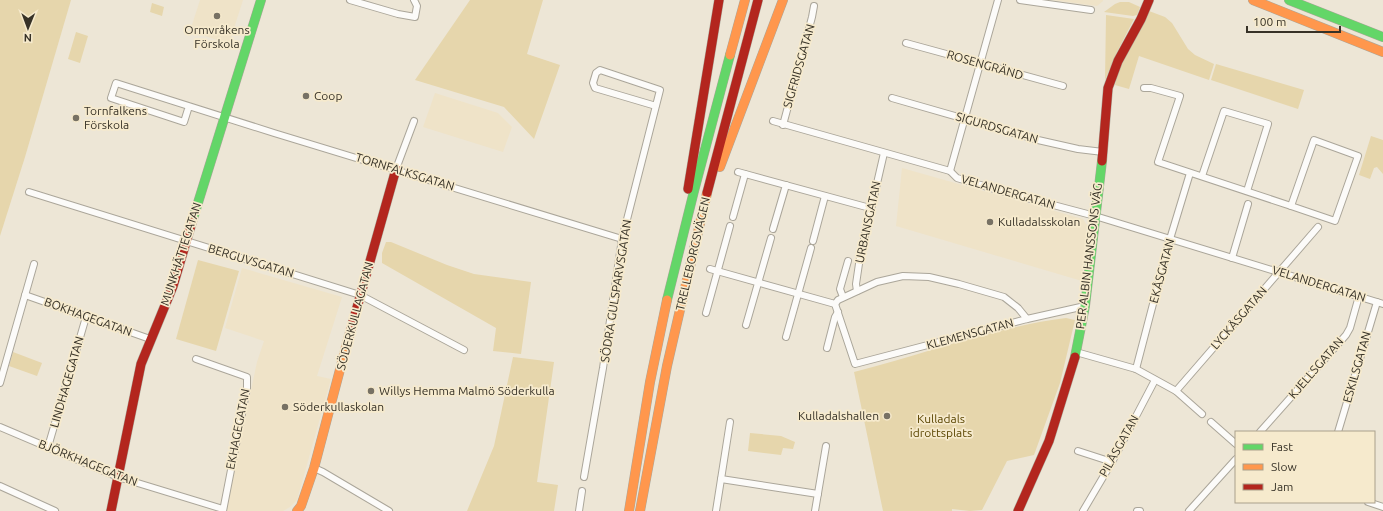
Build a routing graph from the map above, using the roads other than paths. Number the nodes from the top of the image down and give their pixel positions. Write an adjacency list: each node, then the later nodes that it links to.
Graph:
1 (261, 0): 26 (main road, MUNKHÄTTEGATAN)
2 (350, 0): 3 (street)
3 (414, 0)
4 (719, 0): 49 (main road)
5 (745, 0): 49 (main road, TRELLEBORGSVÄGEN)
6 (758, 0): 42 (main road, TRELLEBORGSVÄGEN)
7 (783, 0): 42 (main road)
8 (998, 0): 20 (street)
9 (1020, 0): 14 (street)
10 (1149, 0): 31 (main road, PER ALBIN HANSSONS VÄG)
11 (1253, 0): 19 (main road)
12 (1289, 0): 15 (main road)
13 (814, 6): 30 (street, SIGFRIDSGATAN)
14 (1091, 10)
15 (1327, 15): 16 (main road); 17 (main road)
16 (1383, 34)
17 (1383, 38)
18 (906, 43): 20 (street, ROSENGRÄND)
19 (1383, 53)
20 (980, 64): 21 (street, ROSENGRÄND); 27 (street)
21 (1063, 86)
22 (1144, 88): 36 (street)
23 (892, 98): 27 (street, SIGURDSGATAN)
24 (189, 106): 24 (street, TORNFALKSGATAN); 26 (street, TORNFALKSGATAN)
25 (656, 106): 25 (street, SÖDRA GULSPARVSGATAN); 54 (street, SÖDRA GULSPARVSGATAN)
26 (224, 117): 33 (street, TORNFALKSGATAN); 56 (main road, MUNKHÄTTEGATAN)
27 (965, 118): 31 (street, SIGURDSGATAN); 34 (street)
28 (414, 121): 33 (street, SÖDERKULLAGATAN)
29 (773, 121): 30 (street, VELANDERGATAN)
30 (782, 125): 32 (street, VELANDERGATAN)
31 (1102, 152): 47 (main road, PER ALBIN HANSSONS VÄG)
32 (884, 153): 34 (street, VELANDERGATAN); 46 (street, URBANSGATAN)
33 (396, 169): 54 (street, TORNFALKSGATAN); 69 (main road, SÖDERKULLAGATAN)
34 (950, 171): 47 (street, VELANDERGATAN)
35 (738, 172): 37 (street)
36 (1190, 173): 38 (street); 55 (street, EKÅSGATAN)
37 (745, 174): 39 (street); 48 (street)
38 (1202, 176): 40 (street); 40 (street)
39 (786, 185): 43 (street); 52 (street)
40 (1247, 191): 45 (street)
41 (29, 192): 56 (street, BERGUVSGATAN)
42 (707, 195): 119 (main road, TRELLEBORGSVÄGEN)
43 (825, 196): 46 (street); 57 (street)
44 (1248, 204): 59 (street)
45 (1291, 206): 45 (street)
46 (870, 208): 66 (street, URBANSGATAN)
47 (1095, 216): 55 (street, VELANDERGATAN); 75 (main road, PER ALBIN HANSSONS VÄG)
48 (733, 217)
49 (685, 224): 118 (main road, TRELLEBORGSVÄGEN)
50 (730, 226): 63 (street)
51 (1318, 227): 64 (street, LYCKÅSGATAN)
52 (773, 229)
53 (771, 238): 65 (street)
54 (622, 239): 105 (street, SÖDRA GULSPARVSGATAN)
55 (1170, 239): 59 (street, VELANDERGATAN); 87 (street, EKÅSGATAN)
56 (186, 241): 69 (street, BERGUVSGATAN); 82 (main road, MUNKHÄTTEGATAN)
57 (813, 241)
58 (811, 248): 67 (street)
59 (1232, 258): 64 (street, VELANDERGATAN)
60 (848, 261): 71 (street)
61 (34, 264): 68 (street)
62 (710, 269): 63 (street)
63 (717, 271): 65 (street); 77 (street)
64 (1278, 272): 70 (street, VELANDERGATAN); 90 (street, LYCKÅSGATAN)
65 (758, 282): 67 (street); 80 (street)
66 (857, 291): 71 (street); 79 (street)
67 (799, 294): 73 (street); 81 (street)
68 (25, 295): 78 (street, BOKHAGEGATAN); 89 (street)
69 (360, 295): 84 (street, BERGUVSGATAN); 103 (main road, SÖDERKULLAGATAN)
70 (1359, 296): 72 (street, VELANDERGATAN); 95 (street, KJELLSGATAN)
71 (844, 297): 73 (street)
72 (1376, 302): 74 (street, VELANDERGATAN); 96 (street, ESKILSGATAN)
73 (835, 304): 76 (street)
74 (1383, 304)
75 (1085, 306): 79 (street, KLEMENSGATAN); 85 (main road, PER ALBIN HANSSONS VÄG)
76 (838, 312): 79 (street, KLEMENSGATAN); 83 (street)
77 (706, 313)
78 (86, 316): 82 (street, BOKHAGEGATAN); 99 (street, LINDHAGEGATAN)
79 (1027, 319)
80 (746, 326)
81 (786, 337)
82 (150, 339): 104 (main road, MUNKHÄTTEGATAN)
83 (827, 348)
84 (464, 350)
85 (1076, 352): 87 (street); 122 (main road, PER ALBIN HANSSONS VÄG)
86 (196, 359): 112 (street, EKHAGEGATAN)
87 (1136, 369): 88 (street)
88 (1155, 380): 90 (street); 102 (street, PILÅSGATAN)
89 (0, 383)
90 (1176, 391): 91 (street)
91 (1202, 414)
92 (730, 422): 106 (street)
93 (1211, 422): 97 (street)
94 (0, 427): 99 (street, BJÖRKHAGEGATAN)
95 (1261, 431)
96 (1338, 431)
97 (1235, 443)
98 (826, 446): 109 (street)
99 (48, 447): 104 (street, BJÖRKHAGEGATAN)
100 (1078, 451): 102 (street)
101 (1235, 460): 124 (street)
102 (1112, 462): 123 (street, PILÅSGATAN)
103 (314, 468): 115 (main road, SÖDERKULLAGATAN); 116 (street)
104 (118, 477): 112 (street, BJÖRKHAGEGATAN); 114 (main road, MUNKHÄTTEGATAN)
105 (584, 477)
106 (721, 479): 109 (street); 120 (street)
107 (0, 486): 113 (street)
108 (582, 491): 117 (street)
109 (818, 494): 121 (street)
110 (1371, 503): 111 (street)
111 (1383, 507)
112 (223, 510)
113 (55, 511)
114 (112, 511)
115 (297, 511)
116 (389, 511)
117 (579, 511)
118 (629, 511)
119 (640, 511)
120 (716, 511)
121 (815, 511)
122 (1018, 511)
123 (1082, 511)
124 (1190, 511)

